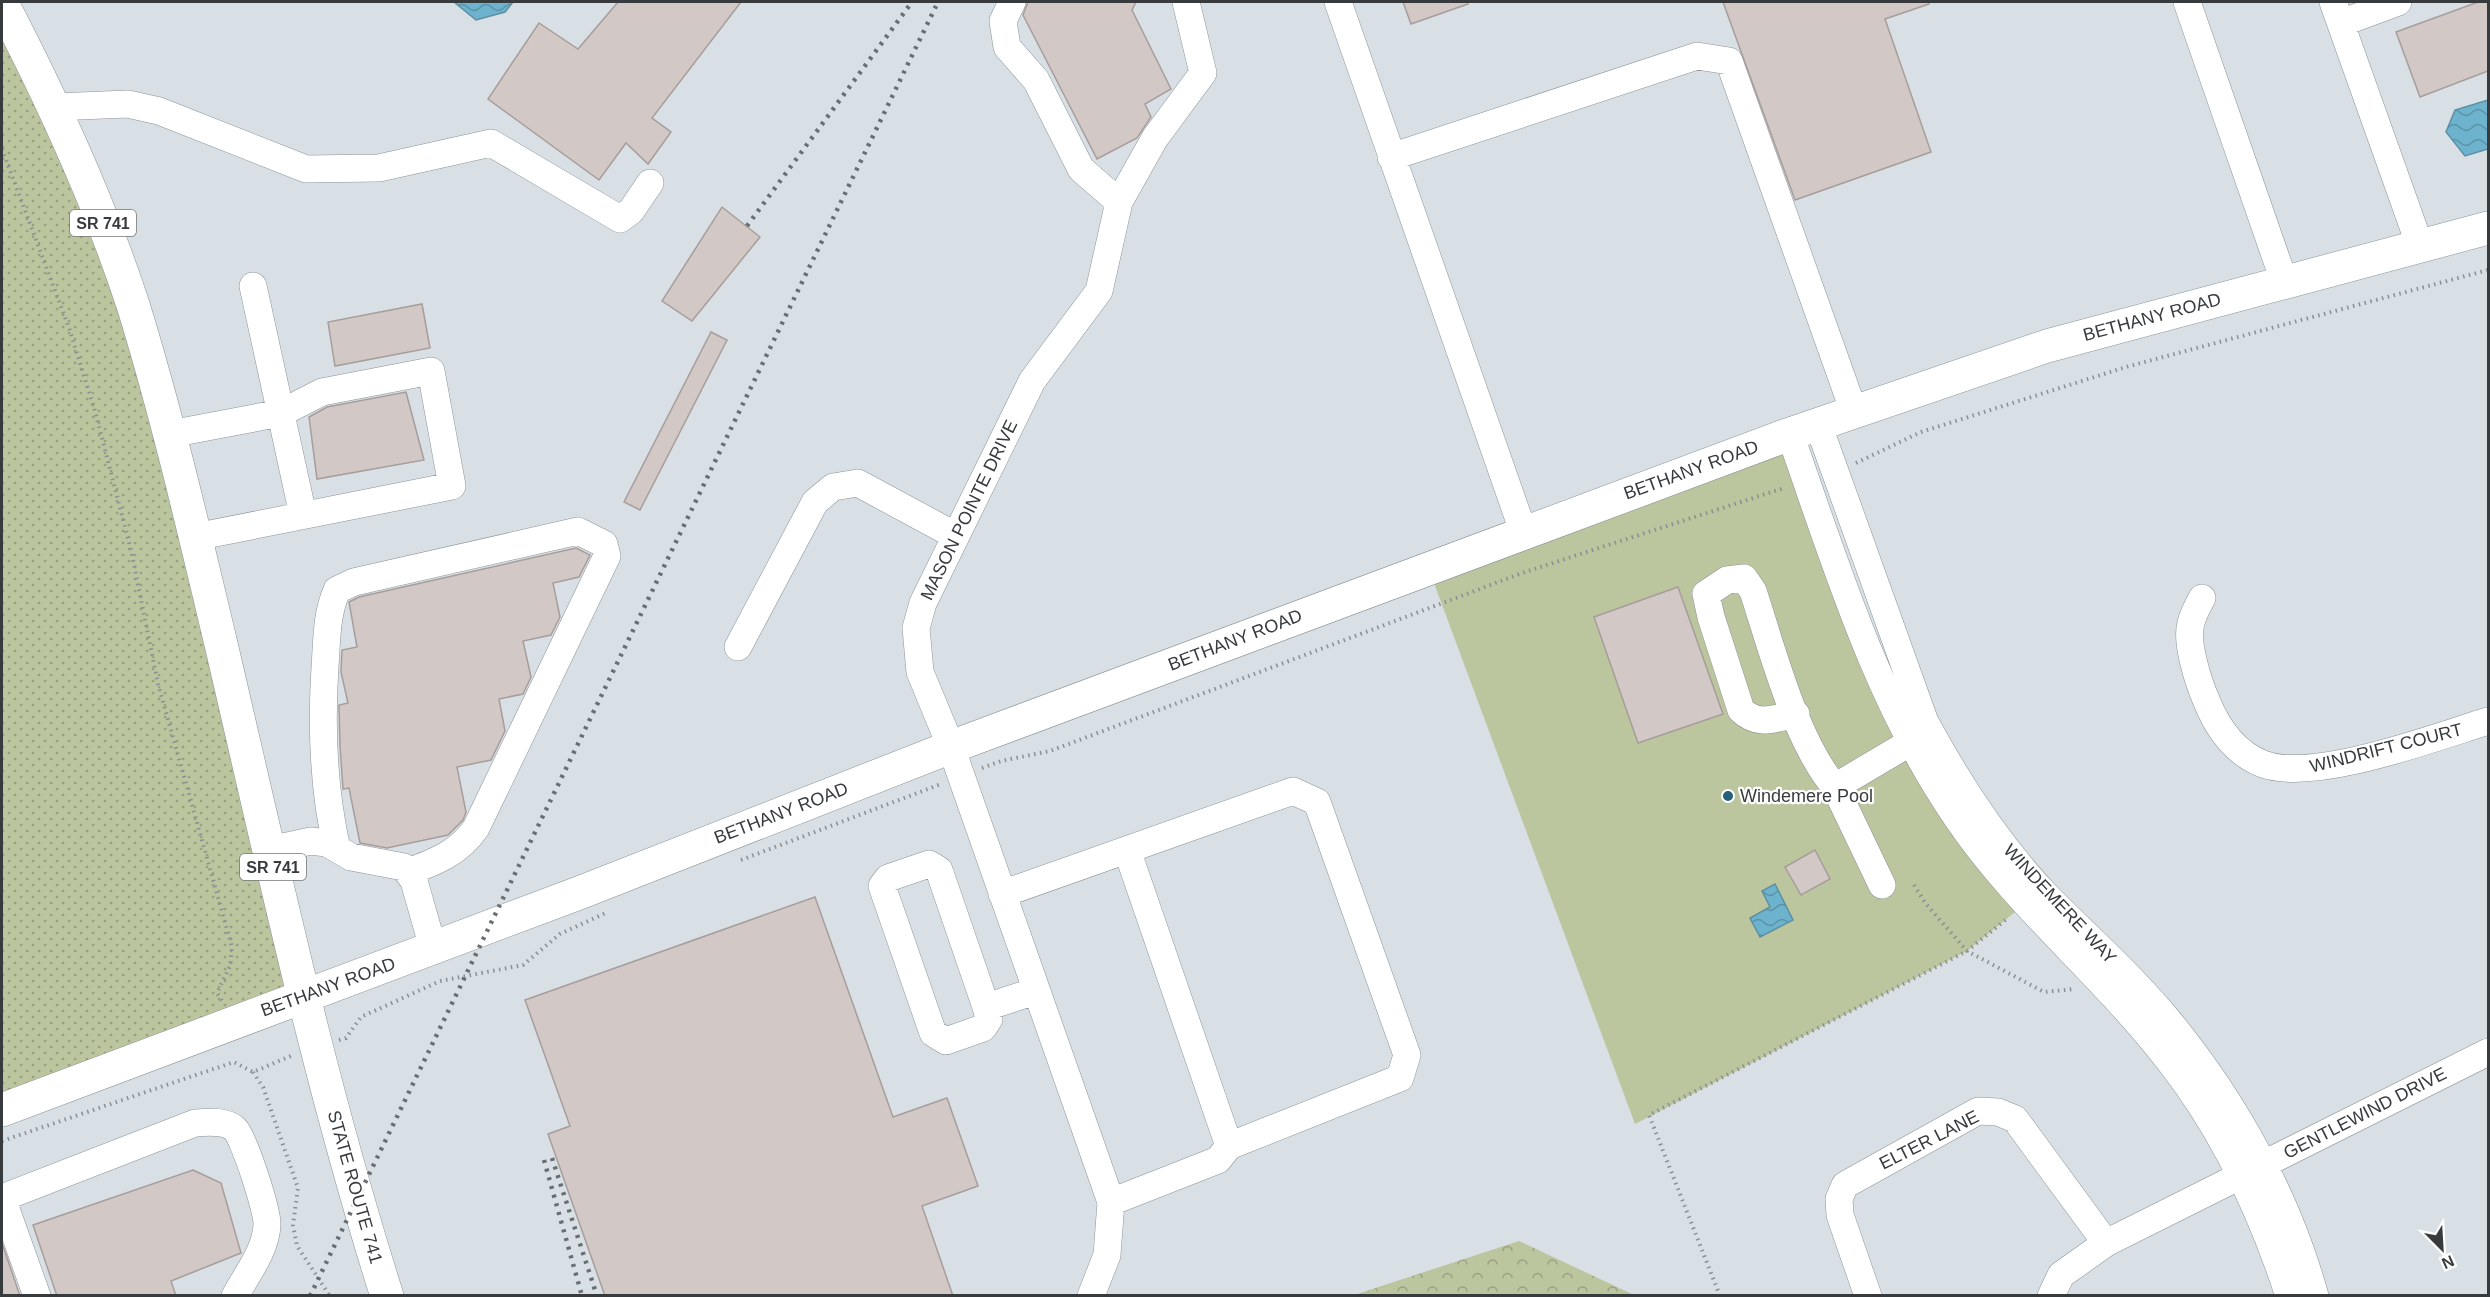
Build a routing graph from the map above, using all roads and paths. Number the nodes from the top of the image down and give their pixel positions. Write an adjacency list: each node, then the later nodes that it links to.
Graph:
1 (1012, 2): 12 (street)
2 (1186, 2): 12 (street)
3 (1338, 2): 10 (street)
4 (2187, 2): 16 (street)
5 (2398, 2): 7 (street)
6 (2, 3): 8 (main road, SR 741)
7 (2337, 12): 14 (street)
8 (54, 107): 11 (street); 21 (main road, SR 741)
9 (2, 149): 50 (path)
10 (1391, 157): 18 (street); 25 (street)
11 (650, 183)
12 (1119, 202): 26 (street, MASON POINTE DRIVE)
13 (2488, 228): 14 (main road, BETHANY ROAD)
14 (2420, 246): 16 (main road, BETHANY ROAD)
15 (2488, 270): 22 (path)
16 (2284, 282): 18 (main road, BETHANY ROAD)
17 (254, 286): 19 (street)
18 (1854, 412): 20 (main road, BETHANY ROAD)
19 (281, 413): 21 (street); 24 (street); 24 (street)
20 (1804, 429): 25 (main road, BETHANY ROAD); 32 (street, WINDEMERE WAY)
21 (170, 434): 27 (main road, SR 741)
22 (1846, 466)
23 (1786, 488): 33 (path)
24 (303, 515): 27 (street)
25 (1523, 531): 33 (main road, BETHANY ROAD)
26 (956, 536): 29 (street); 33 (street, MASON POINTE DRIVE)
27 (195, 537): 36 (main road, SR 741)
28 (2202, 598): 31 (street, WINDRIFT COURT)
29 (738, 647)
30 (1796, 714): 30 (street); 34 (street)
31 (2488, 721)
32 (1920, 736): 34 (street); 43 (street, WINDEMERE WAY); 61 (street, WINDEMERE WAY)
33 (956, 762): 38 (path); 42 (street, MASON POINTE DRIVE); 45 (main road, BETHANY ROAD)
34 (1835, 787): 40 (street)
35 (337, 849): 36 (street); 39 (street); 39 (street)
36 (269, 850): 49 (main road, SR 741)
37 (1127, 850): 42 (street); 60 (street); 60 (street)
38 (738, 862)
39 (408, 872): 45 (street)
40 (1882, 885)
41 (1914, 885): 46 (path)
42 (1002, 894): 48 (street, MASON POINTE DRIVE)
43 (2025, 904): 46 (path); 47 (street, WINDEMERE WAY)
44 (616, 909): 52 (path)
45 (433, 948): 49 (main road, BETHANY ROAD)
46 (1967, 951): 47 (path); 69 (path)
47 (2103, 986): 61 (street, WINDEMERE WAY)
48 (1036, 991): 51 (street); 62 (street, MASON POINTE DRIVE)
49 (304, 996): 58 (main road, BETHANY ROAD); 67 (main road, STATE ROUTE 741 / SR 741)
50 (223, 1002)
51 (986, 1007): 51 (street)
52 (336, 1041)
53 (236, 1052): 55 (path)
54 (2488, 1052): 61 (street, GENTLEWIND DRIVE)
55 (234, 1062): 57 (path); 59 (path)
56 (264, 1066): 57 (path)
57 (253, 1072): 66 (path)
58 (2, 1110)
59 (2, 1141)
60 (1229, 1146): 62 (street)
61 (2253, 1171): 63 (street, GENTLEWIND DRIVE); 72 (street, WINDEMERE WAY); 73 (street, WINDEMERE WAY)
62 (1111, 1203): 68 (street)
63 (2106, 1243): 70 (street, ELTER LANE); 71 (street, GENTLEWIND DRIVE)
64 (38, 1296): 65 (street)
65 (235, 1296)
66 (330, 1296)
67 (387, 1296)
68 (1091, 1296)
69 (1720, 1296)
70 (1868, 1296)
71 (2051, 1296)
72 (2289, 1296)
73 (2315, 1296)

